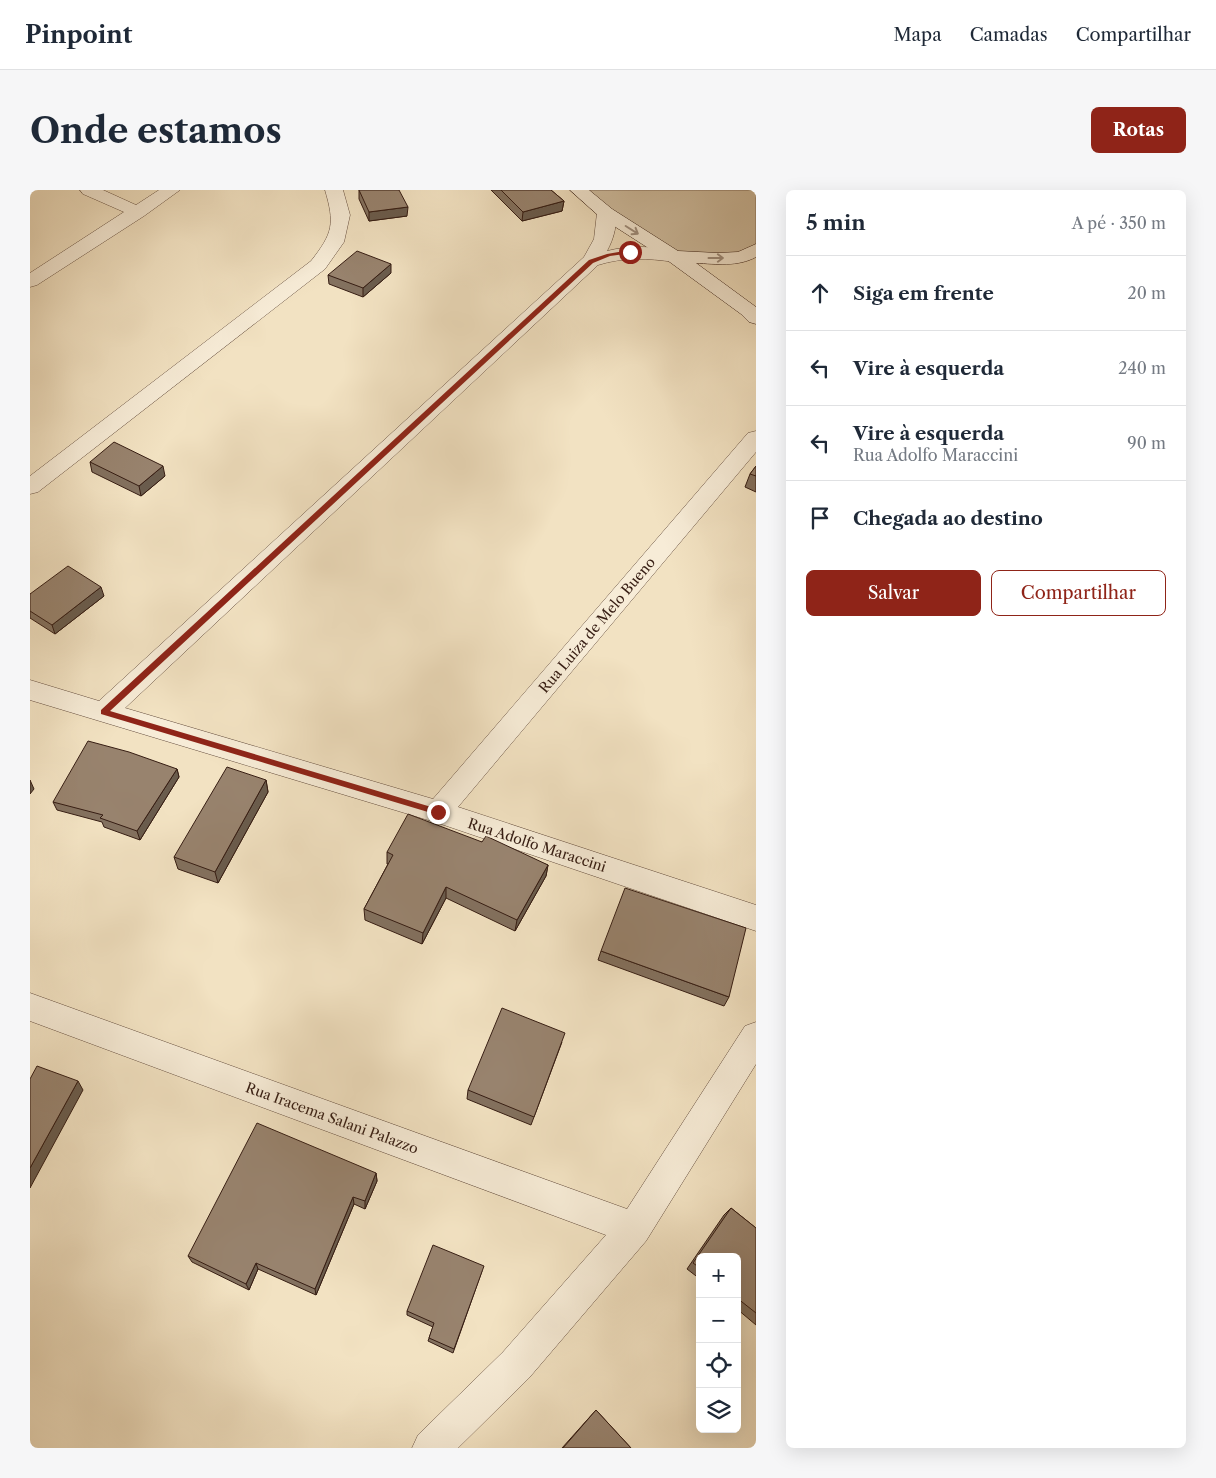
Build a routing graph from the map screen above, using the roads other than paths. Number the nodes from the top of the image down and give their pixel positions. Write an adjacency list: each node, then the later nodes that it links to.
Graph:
1 (89, 190): 5 (street)
2 (171, 190): 5 (street)
3 (334, 190): 13 (street)
4 (579, 190): 6 (street)
5 (138, 212): 10 (street)
6 (606, 213): 8 (street, one-way to 8); 9 (street)
7 (756, 249): 8 (street, one-way to 7)
8 (674, 256): 9 (street); 11 (street)
9 (591, 261): 15 (street)
10 (30, 281)
11 (756, 318)
12 (756, 438): 16 (street, Rua Luiza de Melo Bueno)
13 (30, 487)
14 (30, 690): 15 (street, Rua Adolfo Maraccini)
15 (104, 712): 16 (street, Rua Adolfo Maraccini)
16 (438, 812): 17 (street, Rua Adolfo Maraccini)
17 (756, 918)
18 (30, 1007): 20 (street, Rua Iracema Salani Palazzo)
19 (756, 1036): 20 (street)
20 (634, 1229): 21 (street)
21 (431, 1448)

